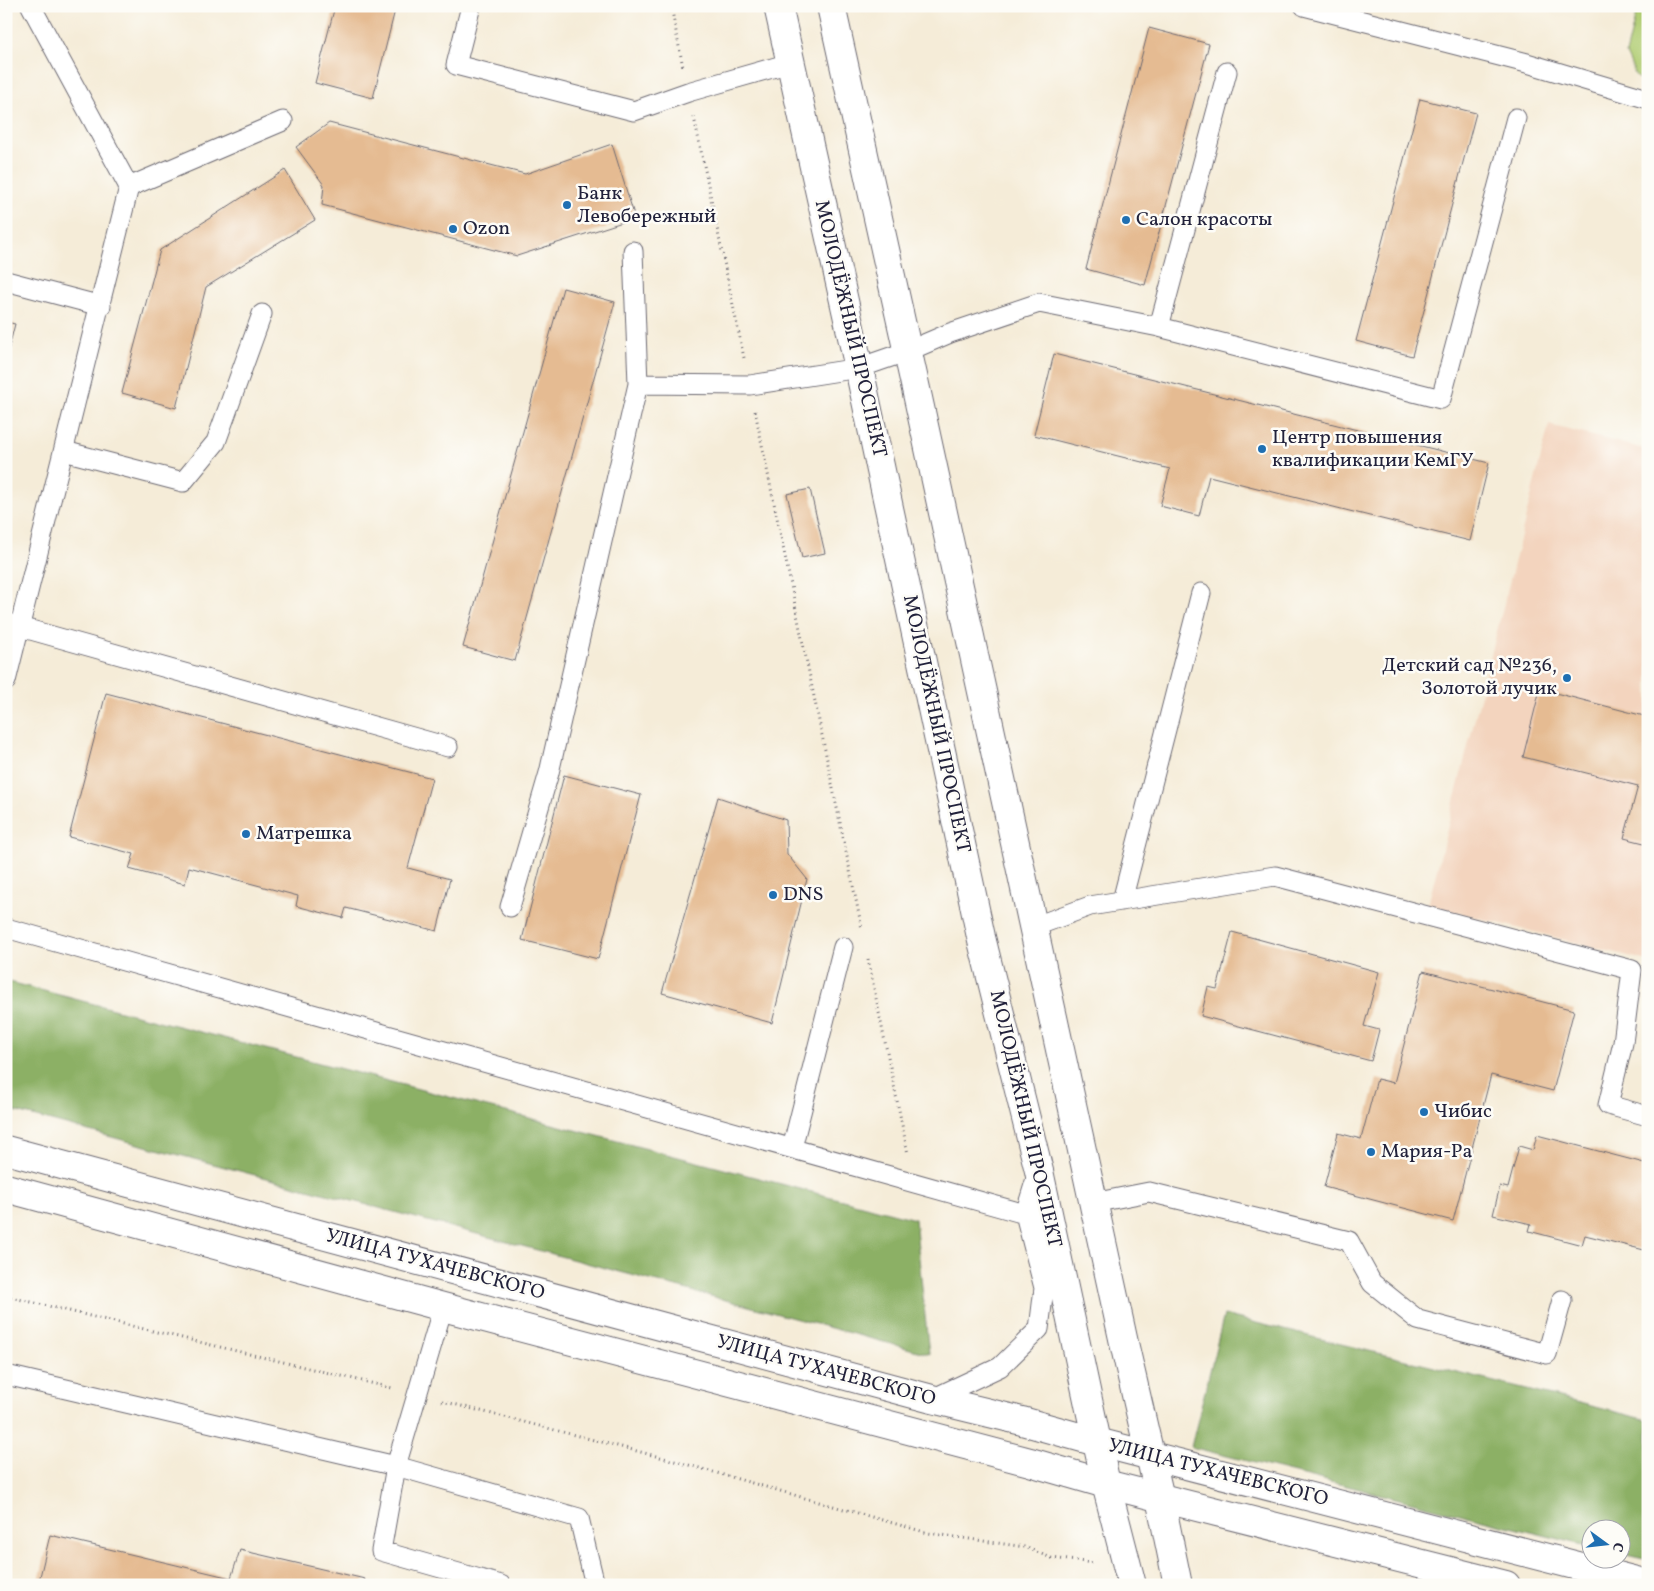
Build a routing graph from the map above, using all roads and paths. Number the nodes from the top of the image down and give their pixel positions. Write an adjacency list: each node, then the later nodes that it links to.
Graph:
1 (31, 6): 13 (lane)
2 (471, 6): 9 (lane)
3 (671, 6): 9 (path)
4 (778, 6): 7 (main road, МОЛОДЁЖНЫЙ ПРОСПЕКТ)
5 (831, 6): 19 (main road)
6 (1304, 6): 10 (lane)
7 (790, 63): 9 (lane); 20 (main road, МОЛОДЁЖНЫЙ ПРОСПЕКТ)
8 (1227, 72): 18 (lane)
9 (688, 92): 22 (path)
10 (1648, 99)
11 (1516, 118): 18 (lane)
12 (283, 121): 13 (lane)
13 (129, 187): 16 (lane)
14 (633, 251): 21 (lane)
15 (6, 282): 16 (lane)
16 (101, 306): 23 (lane)
17 (262, 314): 23 (lane)
18 (1159, 327): 19 (lane)
19 (908, 351): 20 (lane); 30 (main road)
20 (860, 368): 22 (lane); 38 (main road, МОЛОДЁЖНЫЙ ПРОСПЕКТ)
21 (638, 384): 22 (lane); 29 (lane)
22 (750, 385): 32 (path)
23 (64, 450): 25 (lane)
24 (1201, 593): 28 (lane)
25 (13, 625): 26 (lane); 27 (lane)
26 (6, 680)
27 (448, 746)
28 (1122, 901): 30 (lane); 35 (lane)
29 (510, 907)
30 (1033, 927): 41 (main road)
31 (6, 928): 36 (lane)
32 (862, 930)
33 (843, 946): 36 (lane)
34 (866, 950): 39 (path)
35 (1648, 1116)
36 (792, 1148): 39 (lane)
37 (6, 1150): 48 (main road, УЛИЦА ТУХАЧЕВСКОГО)
38 (1039, 1171): 42 (lane); 49 (main road, МОЛОДЁЖНЫЙ ПРОСПЕКТ)
39 (914, 1183): 42 (lane)
40 (6, 1188): 45 (main road, УЛИЦА ТУХАЧЕВСКОГО)
41 (1093, 1202): 44 (lane); 50 (main road)
42 (1025, 1214): 48 (lane)
43 (6, 1296): 47 (path)
44 (1562, 1300)
45 (443, 1307): 47 (lane); 52 (main road, УЛИЦА ТУХАЧЕВСКОГО)
46 (6, 1375): 51 (lane)
47 (418, 1394): 51 (lane); 54 (path)
48 (932, 1400): 49 (main road, УЛИЦА ТУХАЧЕВСКОГО)
49 (1097, 1442): 50 (main road, УЛИЦА ТУХАЧЕВСКОГО); 52 (main road, МОЛОДЁЖНЫЙ ПРОСПЕКТ)
50 (1150, 1456): 53 (main road); 55 (main road, УЛИЦА ТУХАЧЕВСКОГО)
51 (396, 1466): 56 (lane); 57 (lane)
52 (1106, 1484): 53 (main road, УЛИЦА ТУХАЧЕВСКОГО); 58 (main road, МОЛОДЁЖНЫЙ ПРОСПЕКТ)
53 (1160, 1498): 59 (main road); 60 (main road, УЛИЦА ТУХАЧЕВСКОГО)
54 (1097, 1563)
55 (1648, 1584)
56 (501, 1585)
57 (595, 1585)
58 (1132, 1585)
59 (1178, 1585)
60 (1506, 1585)

